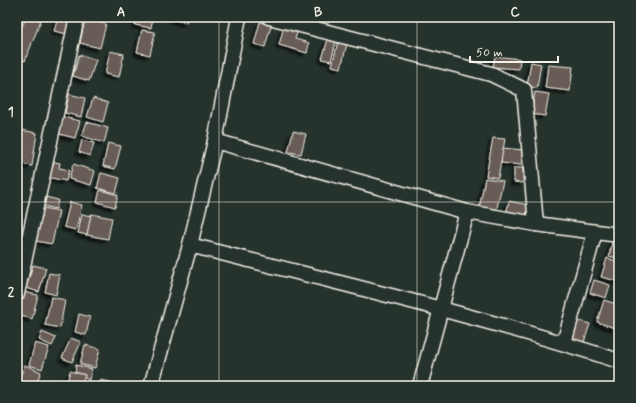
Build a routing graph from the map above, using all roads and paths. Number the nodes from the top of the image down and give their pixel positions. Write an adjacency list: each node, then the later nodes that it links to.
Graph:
1 (77, 17): 10 (street)
2 (239, 17): 4 (street)
3 (269, 17): 6 (street)
4 (215, 141): 5 (street); 9 (street)
5 (467, 212): 6 (street); 11 (street)
6 (536, 224): 7 (street)
7 (595, 232): 8 (street); 12 (street)
8 (619, 235)
9 (190, 245): 11 (street); 14 (street)
10 (17, 294)
11 (442, 310): 12 (street); 15 (street)
12 (564, 343): 13 (street)
13 (619, 362)
14 (151, 386)
15 (420, 386)

